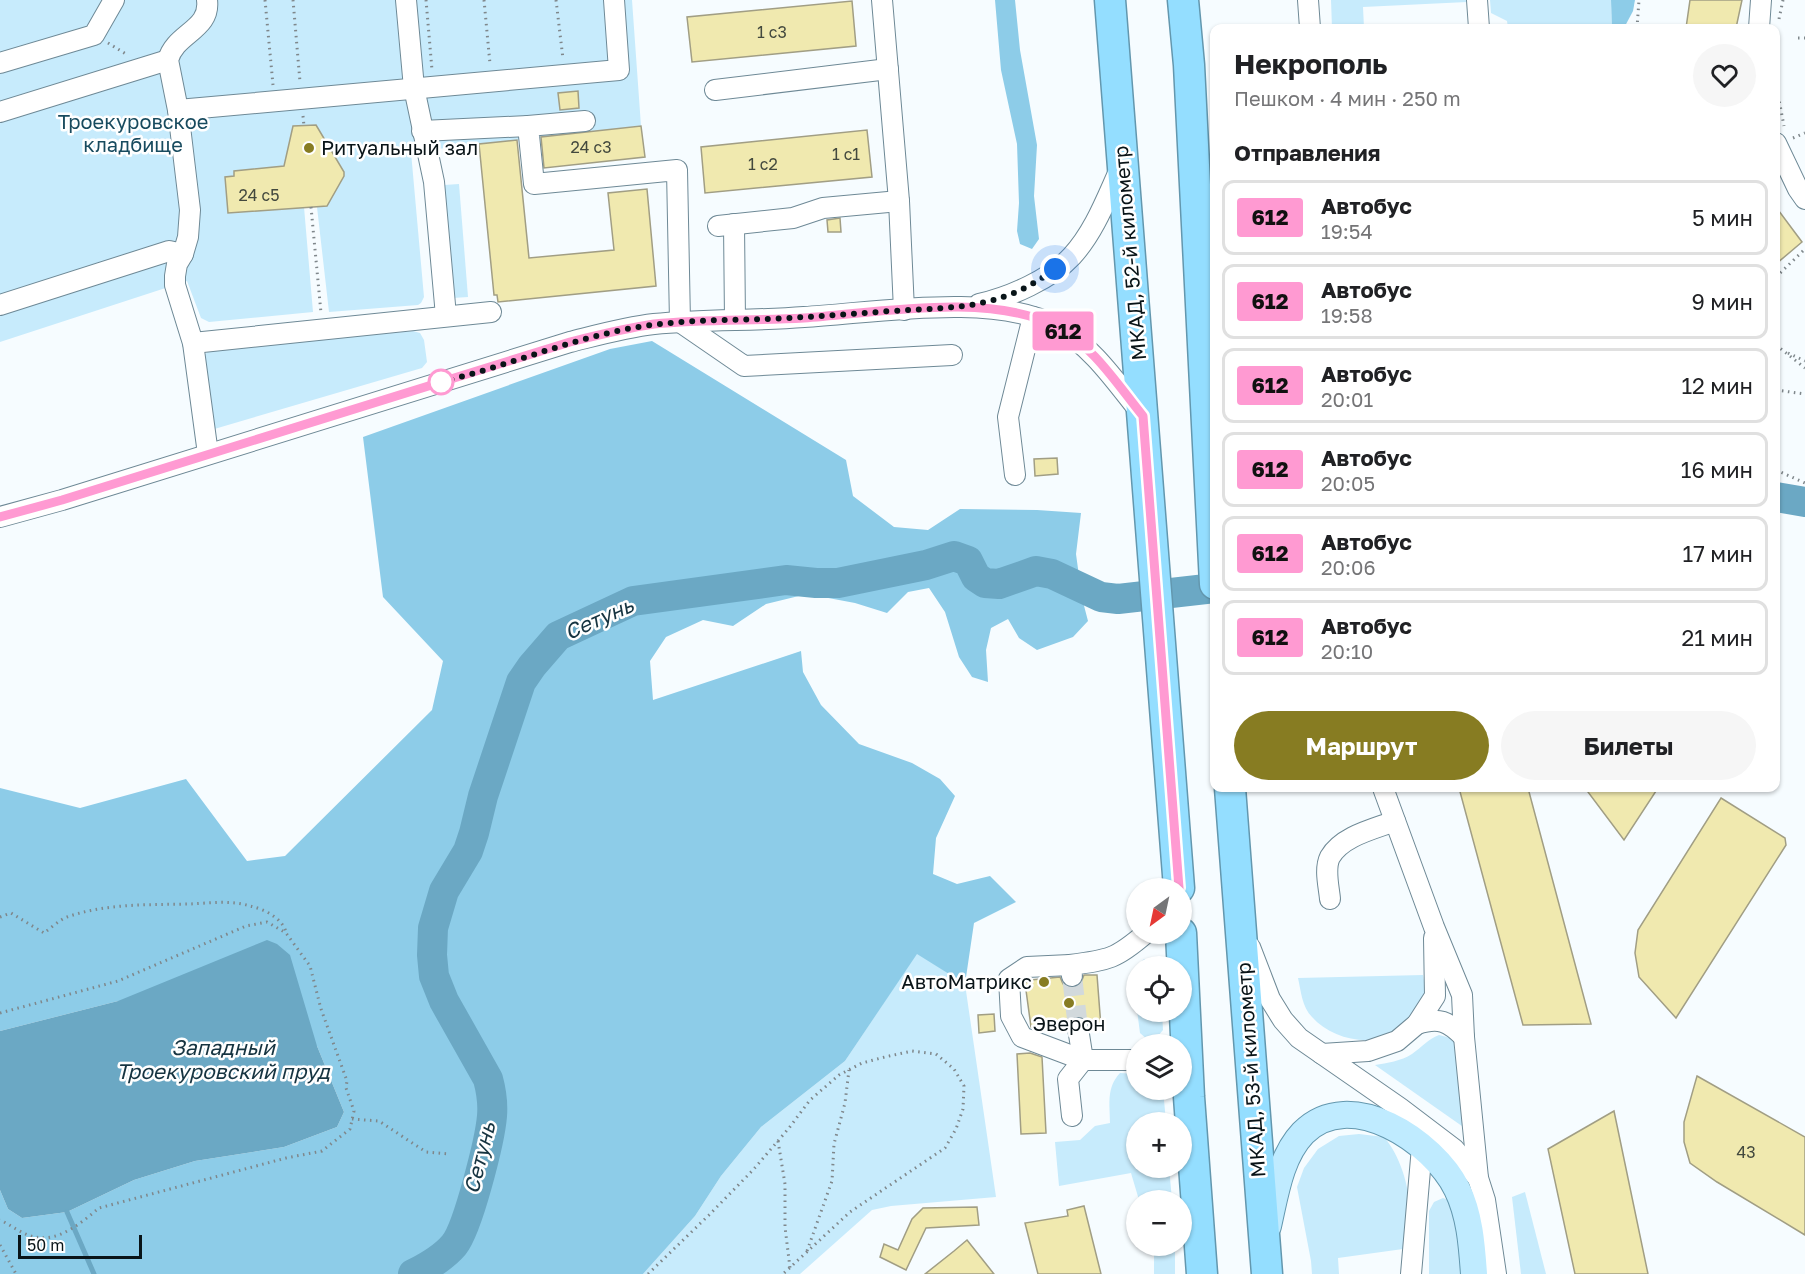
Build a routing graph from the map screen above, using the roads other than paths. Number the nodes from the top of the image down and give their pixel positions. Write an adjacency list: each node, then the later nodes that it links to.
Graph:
1 (114, 0): 15 (street)
2 (207, 0): 14 (street)
3 (406, 0): 17 (street)
4 (614, 0): 17 (street)
5 (882, 0): 16 (street)
6 (1110, 0): 25 (highway, МКАД, 52-й километр)
7 (1184, 0): 42 (highway)
8 (1308, 0): 11 (street)
9 (1477, 0): 12 (street)
10 (1761, 0): 13 (street)
11 (1310, 24)
12 (1479, 24)
13 (1759, 24)
14 (168, 60): 19 (street); 20 (street)
15 (0, 63)
16 (888, 69): 18 (street); 27 (street)
17 (414, 88): 19 (street); 23 (street)
18 (715, 90)
19 (178, 110): 28 (street)
20 (0, 112)
21 (585, 121): 22 (street)
22 (528, 126): 23 (street); 36 (street)
23 (422, 131): 33 (street)
24 (1780, 151): 26 (street)
25 (1122, 164): 30 (street); 39 (highway, МКАД, 52-й километр)
26 (1805, 199)
27 (899, 201): 31 (street); 35 (street)
28 (183, 254): 29 (street); 37 (street)
29 (0, 305)
30 (968, 307): 31 (street); 34 (street)
31 (904, 310): 35 (street)
32 (491, 312): 33 (street)
33 (446, 316): 37 (street)
34 (1034, 317): 39 (street); 41 (street)
35 (735, 320): 36 (street)
36 (680, 322): 38 (street); 40 (street)
37 (193, 343): 40 (street)
38 (952, 355)
39 (1143, 416): 47 (highway, МКАД, 52-й километр)
40 (208, 454): 43 (street)
41 (1015, 475)
42 (1210, 487)
43 (0, 517)
44 (1230, 792): 49 (highway, МКАД, 53-й километр)
45 (1384, 792): 46 (street)
46 (1395, 821): 48 (street); 50 (street)
47 (1176, 878)
48 (1330, 899)
49 (1239, 922): 57 (street); 65 (highway, МКАД, 53-й километр)
50 (1434, 927): 53 (street); 56 (street)
51 (1133, 944): 58 (street)
52 (1181, 944): 55 (highway)
53 (1417, 1024): 56 (street); 57 (street)
54 (1078, 1028): 58 (street)
55 (1184, 1034)
56 (1464, 1037): 63 (street)
57 (1322, 1054): 63 (street)
58 (1083, 1060): 59 (street); 61 (street)
59 (1126, 1060)
60 (1186, 1100): 64 (highway)
61 (1072, 1116)
62 (1422, 1147): 65 (main road); 69 (street); 70 (main road)
63 (1479, 1178): 71 (street)
64 (1197, 1218): 66 (main road); 67 (highway)
65 (1264, 1241): 68 (highway, МКАД, 53-й километр)
66 (1186, 1274)
67 (1202, 1274)
68 (1267, 1274)
69 (1411, 1274)
70 (1474, 1274)
71 (1496, 1274)

